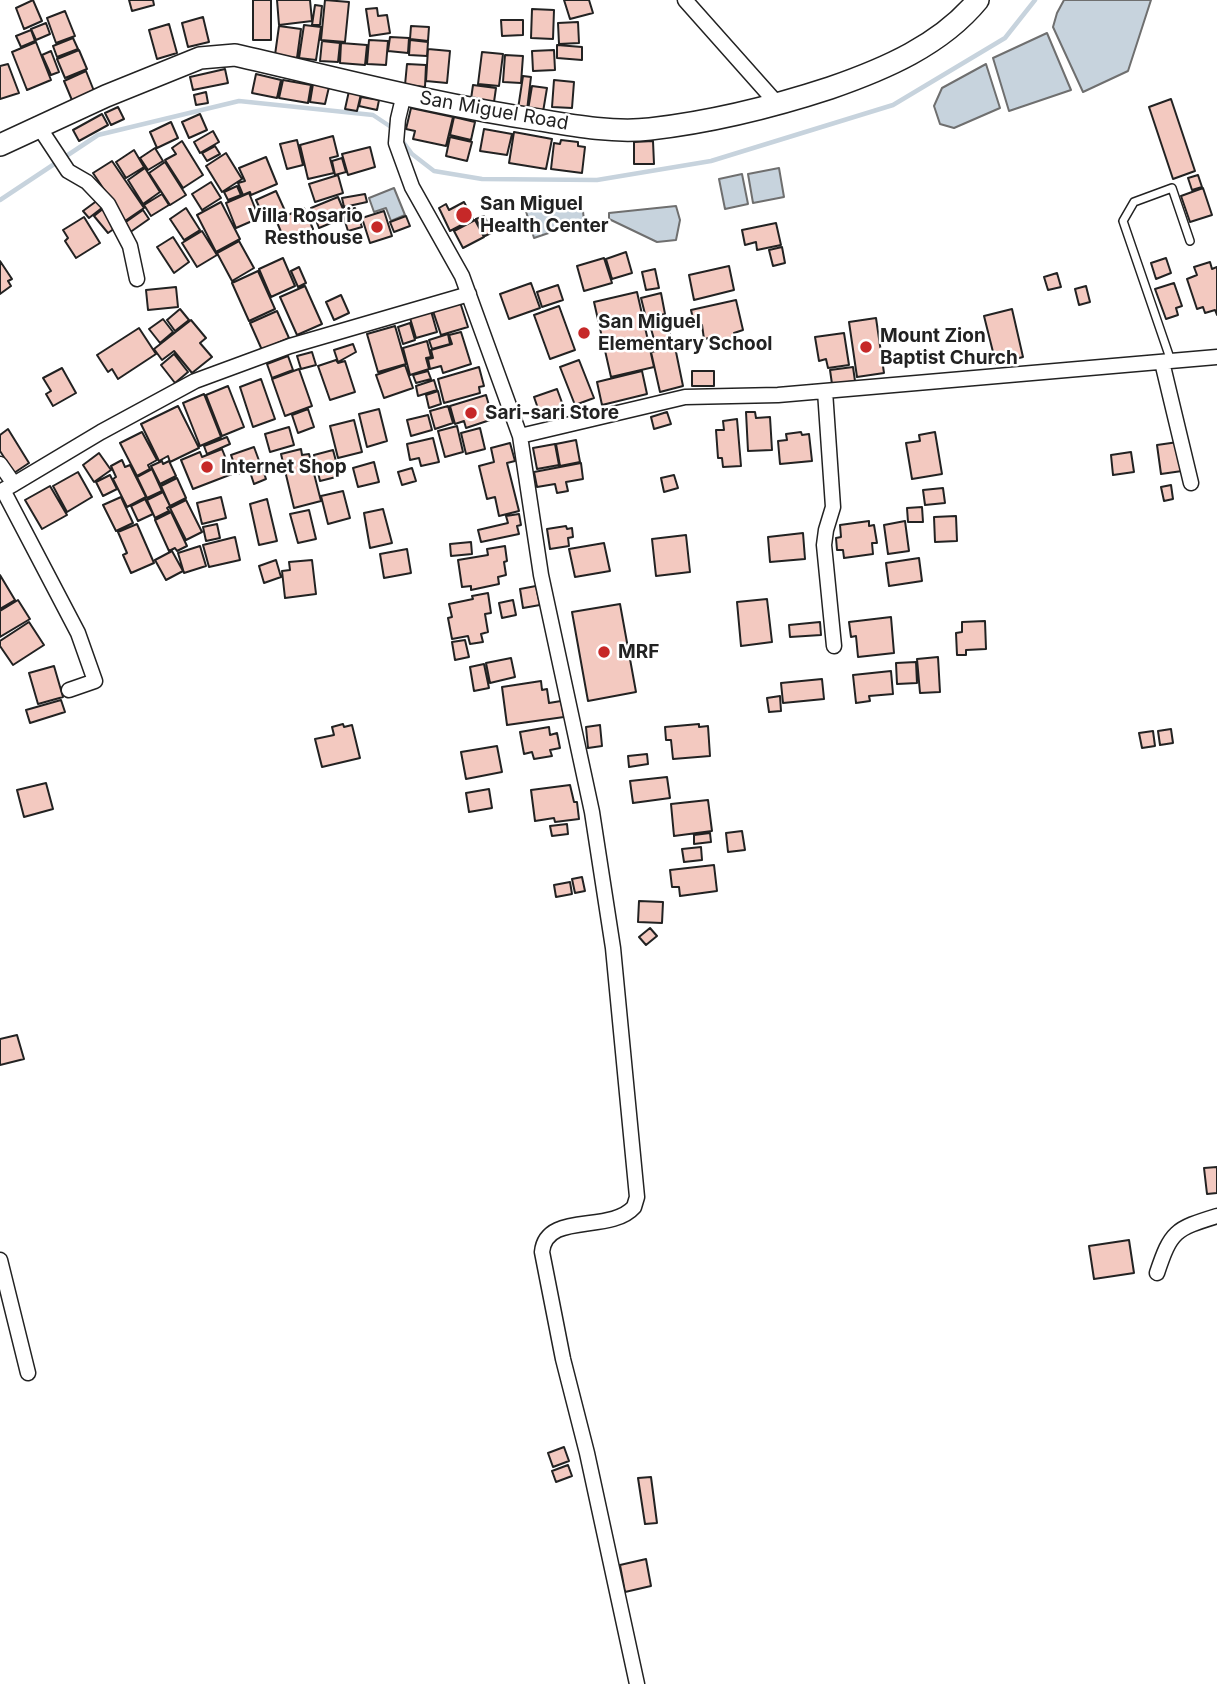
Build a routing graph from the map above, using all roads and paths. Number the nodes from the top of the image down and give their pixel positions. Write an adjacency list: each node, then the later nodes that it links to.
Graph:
1 (685, 0): 4 (street)
2 (978, 0): 3 (street, San Miguel Road)
3 (404, 94): 5 (street, San Miguel Road); 9 (street)
4 (773, 99)
5 (39, 127): 6 (street, San Miguel Road); 8 (street)
6 (0, 145)
7 (1190, 241): 11 (lane)
8 (137, 279)
9 (469, 294): 13 (street); 15 (street)
10 (1217, 357): 11 (street)
11 (1167, 362): 12 (street); 16 (street)
12 (825, 391): 13 (street); 17 (street)
13 (520, 436): 23 (street)
14 (0, 464): 15 (street)
15 (14, 484): 18 (street)
16 (1191, 484)
17 (834, 646)
18 (69, 690)
19 (1217, 1216): 21 (street)
20 (0, 1260): 22 (street)
21 (1157, 1273)
22 (28, 1373)
23 (637, 1684)

